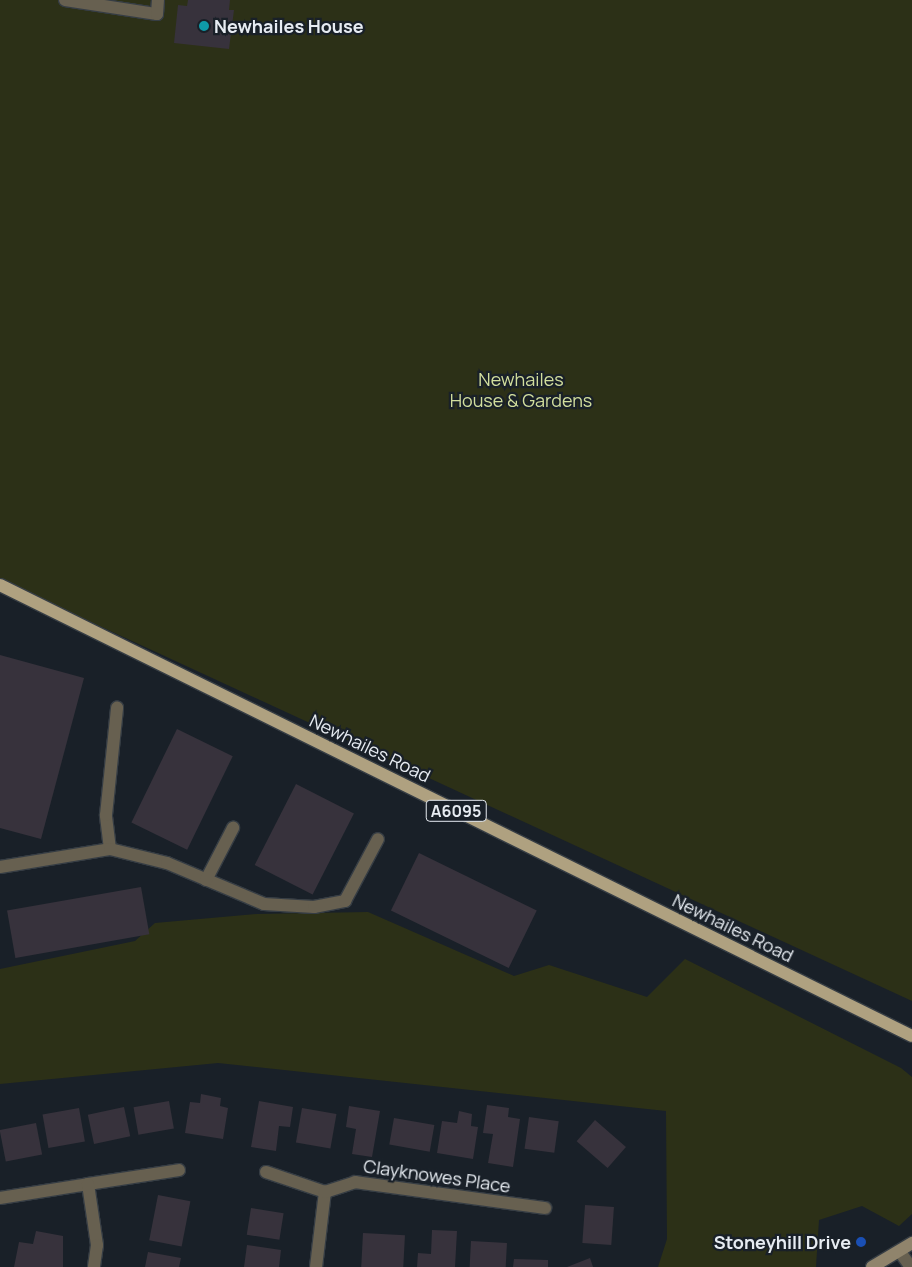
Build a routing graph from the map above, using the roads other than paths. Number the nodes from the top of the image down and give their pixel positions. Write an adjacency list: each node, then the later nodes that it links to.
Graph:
1 (64, 0): 2 (street)
2 (158, 0)
3 (0, 585): 10 (main road, Newhailes Road / A6095)
4 (117, 708): 7 (street)
5 (233, 828): 9 (street)
6 (378, 839): 9 (street)
7 (110, 849): 8 (street); 9 (street)
8 (0, 867)
9 (206, 880)
10 (912, 1036)
11 (179, 1170): 13 (street)
12 (266, 1172): 14 (street)
13 (88, 1184): 15 (street); 19 (street)
14 (325, 1192): 16 (street, Clayknowes Place); 20 (street)
15 (0, 1198)
16 (544, 1208)
17 (912, 1243): 18 (street)
18 (900, 1252): 21 (street); 22 (street)
19 (94, 1267)
20 (316, 1267)
21 (872, 1267)
22 (911, 1267)

